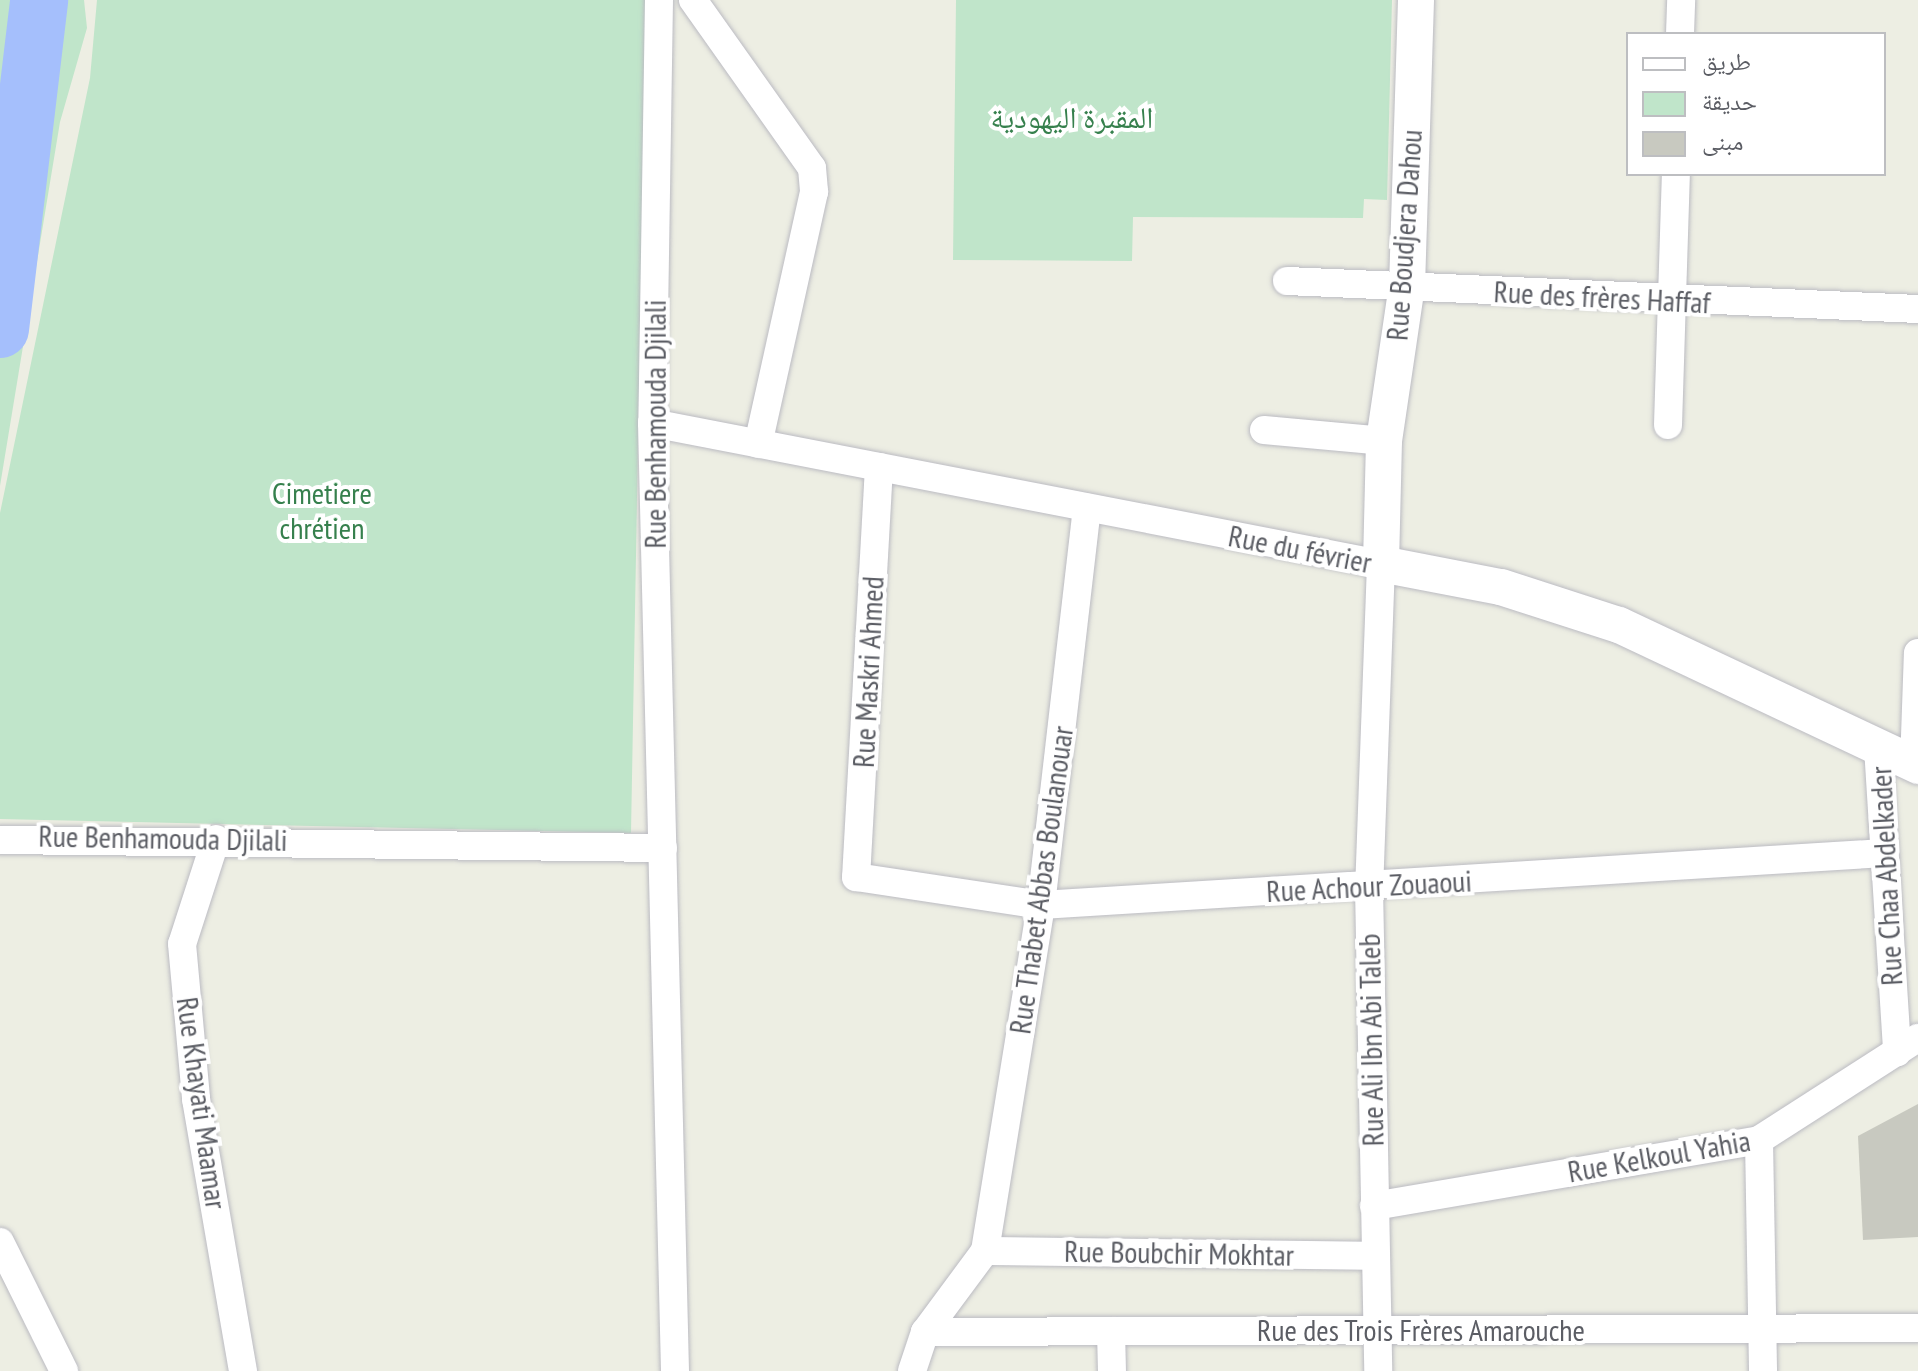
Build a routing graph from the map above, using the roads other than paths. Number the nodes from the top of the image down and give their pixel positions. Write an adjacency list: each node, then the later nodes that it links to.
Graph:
1 (659, 0): 11 (street, Rue Benhamouda Djilali)
2 (693, 0): 15 (street)
3 (1416, 0): 8 (street, Rue Boudjera Dahou)
4 (1681, 0): 5 (street)
5 (1680, 32)
6 (1676, 176): 9 (street)
7 (1287, 281): 8 (street, Rue des frères Haffaf)
8 (1407, 285): 9 (street, Rue des frères Haffaf); 14 (street, Rue Boudjera Dahou)
9 (1672, 302): 10 (street, Rue des frères Haffaf); 12 (street)
10 (1918, 309)
11 (652, 423): 15 (street, Rue du février); 24 (street, Rue Benhamouda Djilali)
12 (1668, 425)
13 (1264, 430): 14 (street)
14 (1384, 441): 18 (street, Rue Boudjera Dahou)
15 (758, 444): 16 (street, Rue du février)
16 (879, 467): 17 (street, Rue du février); 26 (street, Rue Maskri Ahmed)
17 (1087, 508): 18 (street, Rue du février); 28 (street, Rue Thabet Abbas Boulanouar)
18 (1381, 564): 20 (street, Rue du février); 27 (street, Rue Ali Ibn Abi Taleb)
19 (1918, 653): 21 (street)
20 (1878, 747): 21 (street, Rue du février); 25 (street, Rue Chaa Abdelkader)
21 (1916, 766)
22 (216, 839): 23 (street, Rue Benhamouda Djilali); 24 (street, Rue Benhamouda Djilali); 41 (street, Rue Khayati Maamar)
23 (0, 840)
24 (663, 848): 42 (street, Rue Benhamouda Djilali)
25 (1884, 853): 27 (street, Rue Achour Zouaoui); 29 (street, Rue Chaa Abdelkader)
26 (856, 877): 28 (street, Rue Achour Zouaoui)
27 (1369, 887): 28 (street, Rue Achour Zouaoui); 31 (street, Rue Ali Ibn Abi Taleb)
28 (1041, 905): 33 (street, Rue Thabet Abbas Boulanouar)
29 (1907, 1045): 30 (street, Rue Kelkoul Yahia)
30 (1759, 1140): 31 (street, Rue Kelkoul Yahia); 36 (street)
31 (1374, 1206): 34 (street, Rue Ali Ibn Abi Taleb)
32 (0, 1242): 40 (street)
33 (985, 1251): 34 (street, Rue Boubchir Mokhtar); 39 (street)
34 (1373, 1256): 37 (street, Rue Ali Ibn Abi Taleb)
35 (1918, 1328): 36 (street, Rue des Trois Frères Amarouche)
36 (1764, 1329): 37 (street, Rue des Trois Frères Amarouche); 46 (street)
37 (1377, 1330): 38 (street, Rue des Trois Frères Amarouche); 45 (street, Rue Ali Ibn Abi Taleb)
38 (1111, 1331): 39 (street, Rue des Trois Frères Amarouche); 44 (street)
39 (925, 1332): 43 (street)
40 (64, 1371)
41 (243, 1371)
42 (675, 1371)
43 (912, 1371)
44 (1112, 1371)
45 (1378, 1371)
46 (1763, 1371)

